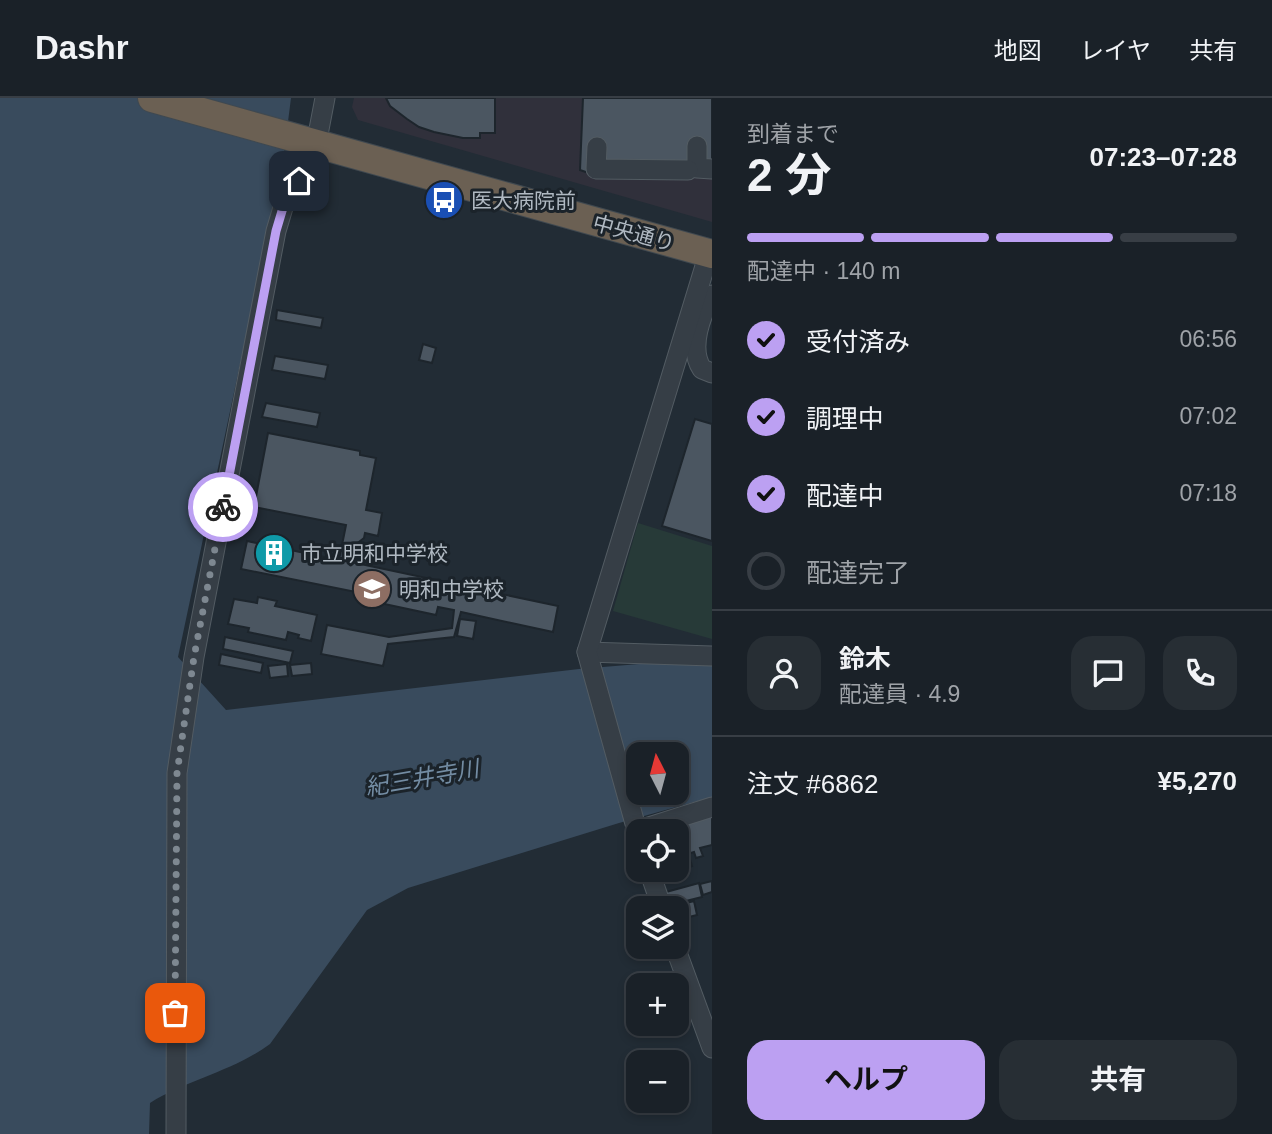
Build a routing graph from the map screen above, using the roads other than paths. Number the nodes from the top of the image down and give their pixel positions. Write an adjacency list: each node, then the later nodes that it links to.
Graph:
1 (152, 98): 3 (highway, 中央通り)
2 (325, 98): 3 (street)
3 (306, 142): 8 (highway, 中央通り); 18 (street)
4 (698, 146): 6 (street)
5 (597, 147): 7 (street)
6 (712, 169)
7 (688, 170)
8 (710, 254): 12 (street)
9 (712, 295): 10 (street)
10 (712, 373)
11 (712, 656): 12 (street)
12 (589, 657): 14 (street)
13 (712, 807): 15 (street)
14 (633, 819)
15 (672, 819)
16 (679, 959): 17 (street)
17 (712, 1048)
18 (176, 1128)

